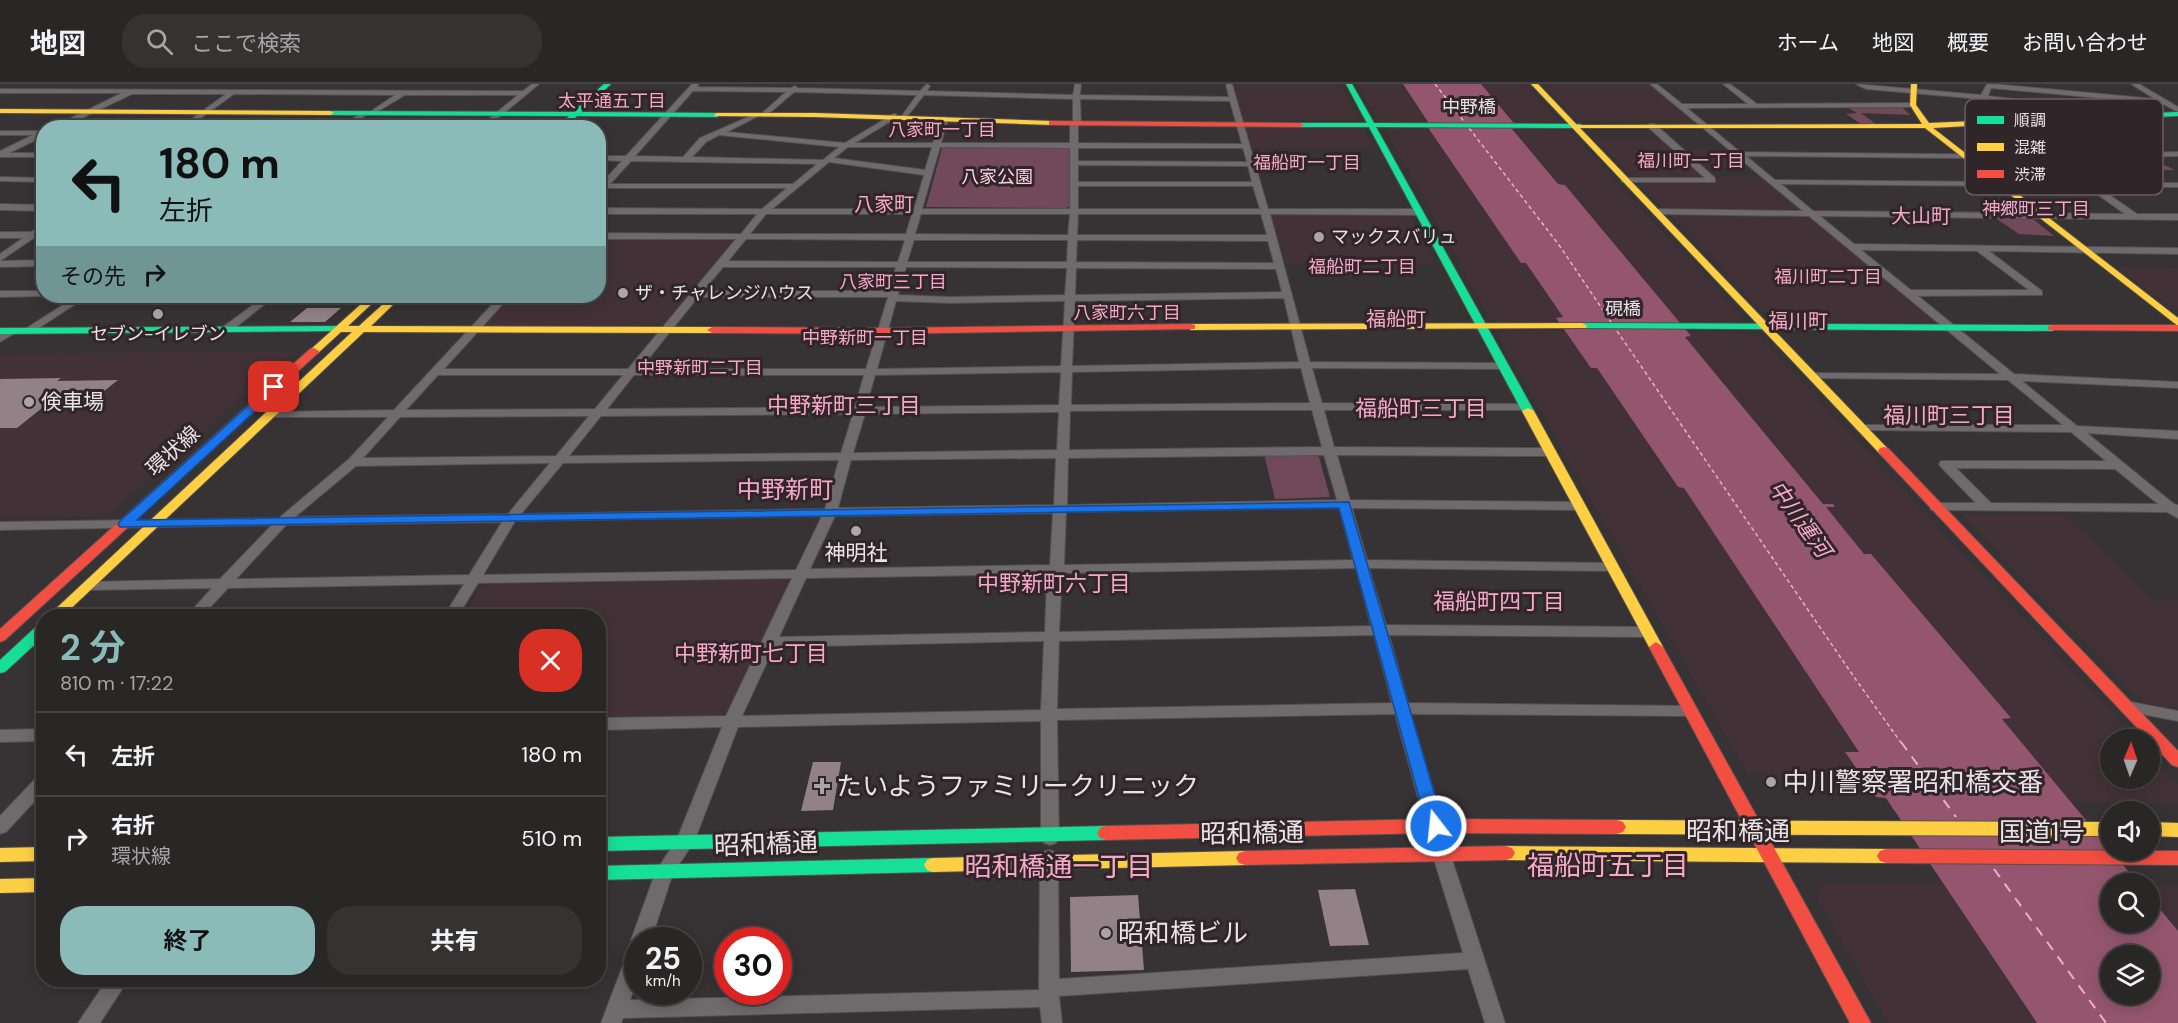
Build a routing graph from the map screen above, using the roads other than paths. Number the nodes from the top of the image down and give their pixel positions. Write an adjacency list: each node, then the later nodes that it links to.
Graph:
1 (150, 84): 21 (street)
2 (243, 84): 22 (street)
3 (416, 84): 23 (street)
4 (536, 84): 24 (street)
5 (608, 84): 42 (main road)
6 (623, 84): 43 (main road)
7 (1078, 84): 26 (street)
8 (1228, 84): 27 (street)
9 (1349, 84): 58 (main road)
10 (1534, 84): 59 (main road)
11 (1653, 84): 35 (street)
12 (1726, 84): 33 (street)
13 (1859, 84): 18 (street)
14 (2134, 84): 30 (street)
15 (1989, 85): 28 (street); 29 (street)
16 (694, 87): 17 (street); 45 (street)
17 (796, 87): 19 (street); 46 (street)
18 (1914, 87): 28 (street); 34 (main road)
19 (926, 88): 26 (street); 47 (street)
20 (0, 91): 21 (street)
21 (134, 91): 22 (street); 37 (street)
22 (233, 92): 23 (street); 38 (street)
23 (404, 92): 24 (street); 39 (street)
24 (525, 93): 40 (street)
25 (2178, 97): 31 (street)
26 (1077, 98): 27 (street); 55 (street)
27 (1233, 99): 56 (street)
28 (1984, 99)
29 (2149, 99)
30 (2158, 99)
31 (2163, 100)
32 (2163, 102): 41 (street)
33 (1756, 105): 34 (street); 35 (street)
34 (1913, 105): 62 (main road)
35 (1680, 106): 61 (street)
36 (0, 111): 37 (main road, 中野橋)
37 (87, 111): 38 (main road, 中野橋); 49 (street)
38 (205, 112): 39 (main road, 中野橋); 50 (street)
39 (370, 112): 40 (main road, 中野橋); 51 (street)
40 (500, 112): 42 (main road, 中野橋); 52 (street)
41 (2178, 112): 44 (main road, 中野橋)
42 (576, 113): 43 (main road, 中野橋); 53 (main road)
43 (592, 113): 45 (main road, 中野橋); 54 (main road)
44 (2163, 113)
45 (669, 114): 46 (main road, 中野橋); 79 (street)
46 (761, 115): 47 (main road, 中野橋); 65 (street)
47 (899, 117): 48 (main road, 中野橋); 67 (street)
48 (944, 119): 55 (main road, 中野橋); 68 (street)
49 (70, 120)
50 (194, 120)
51 (356, 120)
52 (490, 120)
53 (569, 120)
54 (585, 120)
55 (1075, 124): 56 (main road, 中野橋); 69 (street)
56 (1240, 124): 58 (main road, 中野橋); 70 (street)
57 (1965, 124): 62 (main road, 中野橋)
58 (1371, 125): 59 (main road, 中野橋); 104 (main road)
59 (1573, 125): 60 (main road, 中野橋); 87 (main road)
60 (1652, 126): 61 (main road, 中野橋); 87 (street)
61 (1704, 126): 62 (main road, 中野橋); 72 (street)
62 (1927, 126): 76 (main road)
63 (36, 132): 64 (street)
64 (0, 133)
65 (717, 133): 67 (street); 80 (street)
66 (36, 136): 71 (street)
67 (846, 145): 68 (street); 81 (street)
68 (936, 146): 69 (street); 84 (street)
69 (1074, 146): 70 (street); 82 (street)
70 (1246, 146): 83 (street)
71 (0, 154): 75 (street)
72 (1739, 154): 77 (street); 88 (street)
73 (2163, 154): 74 (street)
74 (2178, 154)
75 (36, 155)
76 (1965, 155)
77 (1965, 156)
78 (606, 158): 79 (street)
79 (629, 158): 80 (street); 89 (street)
80 (687, 159): 81 (street)
81 (826, 161): 84 (street); 93 (street)
82 (1074, 164): 83 (street); 90 (street)
83 (1251, 164): 91 (street)
84 (928, 173): 101 (street)
85 (0, 179): 86 (street)
86 (36, 180)
87 (1625, 180): 105 (main road)
88 (1773, 182): 92 (street); 106 (street)
89 (606, 183)
90 (1074, 184): 91 (street); 102 (street)
91 (1257, 184): 103 (street)
92 (1965, 184)
93 (795, 186): 94 (street); 99 (street)
94 (606, 189)
95 (2015, 195): 107 (main road)
96 (2104, 195): 108 (street)
97 (0, 207): 98 (street)
98 (36, 208)
99 (765, 210): 100 (street); 101 (street); 114 (street)
100 (606, 211)
101 (917, 211): 102 (street); 115 (street)
102 (1074, 211): 103 (street); 116 (street)
103 (1264, 212): 104 (street); 117 (street)
104 (1418, 212): 143 (main road)
105 (1656, 212): 106 (street); 144 (main road)
106 (1810, 213): 107 (street); 118 (street)
107 (2040, 215): 108 (street); 120 (main road)
108 (2134, 216): 109 (street)
109 (2178, 217)
110 (36, 233): 112 (street)
111 (0, 235): 112 (street)
112 (33, 235): 122 (street)
113 (606, 236): 114 (street)
114 (743, 236): 115 (street); 125 (street)
115 (910, 236): 116 (street); 126 (street)
116 (1072, 237): 117 (street); 127 (street)
117 (1272, 238): 128 (street)
118 (1853, 247): 119 (street); 129 (street)
119 (1980, 249): 120 (street); 129 (street)
120 (2084, 250): 121 (street); 141 (main road)
121 (2178, 251)
122 (0, 258)
123 (0, 264): 124 (street)
124 (36, 264)
125 (720, 264): 126 (street); 132 (street)
126 (902, 265): 127 (street); 134 (street)
127 (1070, 265): 128 (street); 135 (street)
128 (1280, 266): 133 (street)
129 (1908, 292): 146 (street)
130 (0, 294): 131 (street)
131 (36, 294)
132 (695, 294): 134 (street); 152 (street)
133 (1288, 295): 135 (street); 142 (street)
134 (893, 296): 135 (street); 154 (street)
135 (1069, 298): 145 (street)
136 (72, 303): 153 (street)
137 (261, 303): 148 (street)
138 (367, 303): 149 (main road, 環状線)
139 (390, 303): 150 (main road, 環状線)
140 (499, 303): 151 (street)
141 (2178, 323)
142 (1295, 326): 143 (main road, 硯橋); 145 (main road, 硯橋); 156 (street)
143 (1480, 326): 144 (main road, 硯橋); 157 (main road)
144 (1765, 327): 146 (main road, 硯橋); 162 (main road)
145 (1068, 328): 154 (main road, 硯橋); 158 (street)
146 (1951, 328): 147 (main road, 硯橋); 163 (street)
147 (2178, 328)
148 (227, 329): 149 (main road, 硯橋); 153 (main road, 硯橋)
149 (338, 329): 150 (main road, 硯橋); 192 (main road, 環状線)
150 (361, 330): 151 (main road, 硯橋); 169 (main road, 環状線)
151 (474, 330): 152 (main road, 硯橋); 159 (street)
152 (665, 330): 154 (main road, 硯橋); 160 (street)
153 (27, 331): 155 (main road, 硯橋)
154 (883, 331): 161 (street)
155 (4, 334)
156 (1305, 365): 157 (street); 158 (street); 165 (street)
157 (1502, 366): 166 (main road)
158 (1066, 369): 161 (street); 167 (street)
159 (435, 372): 160 (street); 170 (street)
160 (632, 372): 161 (street); 171 (street)
161 (872, 372): 168 (street)
162 (1812, 376): 163 (street); 172 (main road)
163 (2011, 377): 164 (street); 173 (street)
164 (2178, 385)
165 (1317, 406): 166 (street); 167 (street); 175 (street)
166 (1524, 407): 176 (main road)
167 (1064, 409): 168 (street); 177 (street)
168 (861, 412): 171 (street); 178 (street)
169 (270, 414): 170 (street); 191 (main road, 環状線)
170 (396, 414): 171 (street); 180 (street)
171 (597, 414): 179 (street)
172 (1861, 428): 173 (street); 184 (main road)
173 (2074, 429): 174 (street); 181 (street)
174 (2178, 435)
175 (1329, 451): 176 (street); 177 (street); 182 (street)
176 (1548, 452): 183 (main road)
177 (1062, 454): 178 (street); 186 (street)
178 (848, 456): 179 (street); 188 (street)
179 (560, 459): 180 (street); 189 (street)
180 (353, 462): 190 (street)
181 (2119, 465): 185 (street); 187 (street)
182 (1345, 504): 183 (street); 186 (street); 194 (street)
183 (1578, 506): 195 (main road)
184 (1936, 507): 185 (street); 211 (main road)
185 (1987, 507): 187 (street)
186 (1059, 509): 188 (street); 196 (street)
187 (2175, 510)
188 (831, 513): 189 (street); 197 (street)
189 (511, 518): 190 (street); 198 (street)
190 (283, 521): 191 (street); 199 (street)
191 (154, 523): 192 (street); 200 (main road, 環状線)
192 (124, 524): 193 (street); 207 (main road, 環状線)
193 (0, 526)
194 (1361, 564): 195 (street); 196 (street); 204 (street)
195 (1612, 567): 205 (main road)
196 (1055, 571): 197 (street); 208 (street)
197 (801, 575): 198 (street); 209 (street)
198 (473, 580): 199 (street); 203 (street)
199 (224, 584): 200 (street); 202 (street)
200 (87, 586): 201 (main road, 環状線)
201 (62, 609)
202 (201, 609)
203 (455, 609)
204 (1380, 630): 205 (street); 208 (street); 212 (street)
205 (1647, 632): 213 (main road)
206 (36, 634): 210 (main road)
207 (0, 637)
208 (1052, 637): 209 (street); 214 (street)
209 (770, 642): 216 (street)
210 (0, 668)
211 (2126, 706): 215 (street); 220 (main road)
212 (1402, 708): 213 (street); 214 (street); 223 (street)
213 (1690, 711): 224 (main road)
214 (1049, 715): 216 (street); 229 (street)
215 (2178, 716)
216 (732, 721): 217 (street); 230 (street)
217 (606, 724)
218 (36, 735): 219 (street)
219 (0, 736)
220 (2178, 761)
221 (36, 788): 222 (street)
222 (0, 826)
223 (1436, 826): 224 (main road, 昭和橋通); 229 (main road, 昭和橋通)
224 (1753, 826): 225 (main road, 昭和橋通); 235 (main road)
225 (1888, 827): 226 (main road, 国道1号)
226 (2100, 829)
227 (2160, 829): 228 (main road)
228 (2178, 830)
229 (1050, 835): 230 (main road, 昭和橋通); 238 (street)
230 (685, 842): 231 (main road, 昭和橋通); 239 (street)
231 (606, 844)
232 (1441, 853): 235 (main road, 昭和橋通); 238 (main road, 昭和橋通); 244 (street)
233 (36, 854): 234 (main road)
234 (0, 855)
235 (1769, 855): 236 (main road, 昭和橋通); 252 (main road)
236 (1906, 855): 237 (main road, 国道1号)
237 (2178, 858)
238 (1049, 862): 239 (main road, 昭和橋通); 247 (street)
239 (665, 871): 240 (main road, 昭和橋通); 243 (street)
240 (606, 873)
241 (36, 885): 242 (main road)
242 (0, 886)
243 (646, 927)
244 (1475, 960): 247 (street); 251 (street)
245 (113, 987): 249 (street)
246 (624, 991): 248 (street)
247 (1049, 993): 248 (street); 250 (street)
248 (615, 1016)
249 (88, 1023)
250 (1052, 1023)
251 (1495, 1023)
252 (1861, 1023)

